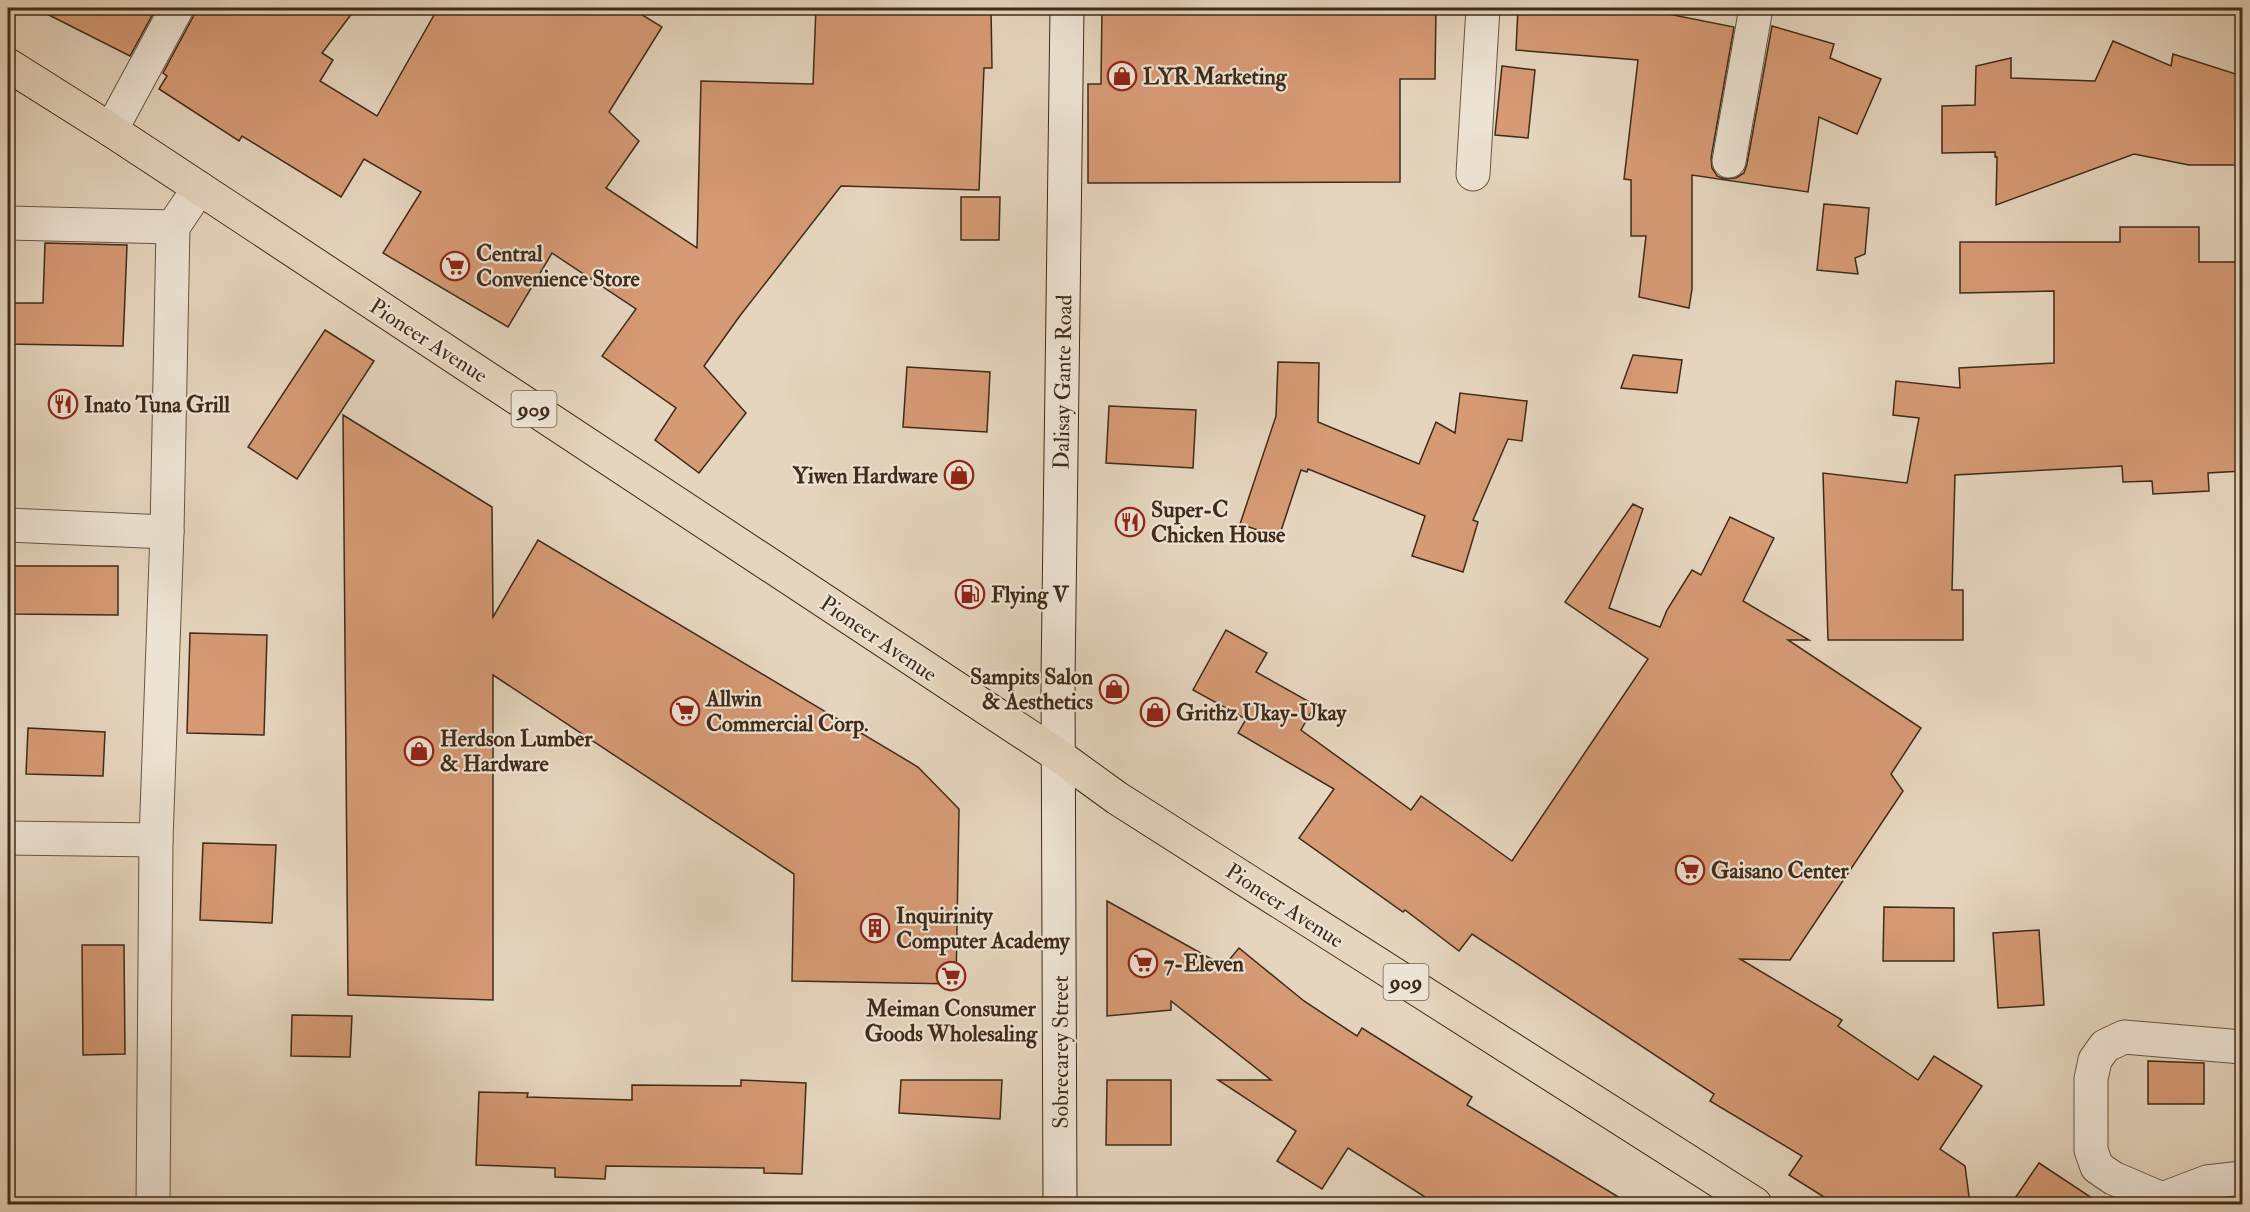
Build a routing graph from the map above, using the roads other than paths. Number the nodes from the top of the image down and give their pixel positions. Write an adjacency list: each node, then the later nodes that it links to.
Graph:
1 (177, 8): 6 (street)
2 (1067, 8): 14 (street, Dalisay Gante Road)
3 (1483, 8): 8 (street)
4 (1756, 8): 7 (street)
5 (8, 65): 6 (highway, Pioneer Avenue / 909)
6 (111, 130): 9 (highway, Pioneer Avenue / 909)
7 (1729, 161)
8 (1473, 174)
9 (200, 188): 11 (street); 14 (highway, Pioneer Avenue / 909)
10 (8, 223): 11 (street)
11 (173, 227): 13 (street)
12 (8, 525): 13 (street)
13 (167, 532): 16 (street)
14 (1059, 756): 21 (street, Sobrecarey Street); 22 (highway, Pioneer Avenue / 909)
15 (8, 838): 16 (street)
16 (156, 840): 20 (street)
17 (2242, 1047): 19 (street)
18 (2242, 1178): 19 (street)
19 (2165, 1202)
20 (153, 1204)
21 (1060, 1204)
22 (1755, 1204)

